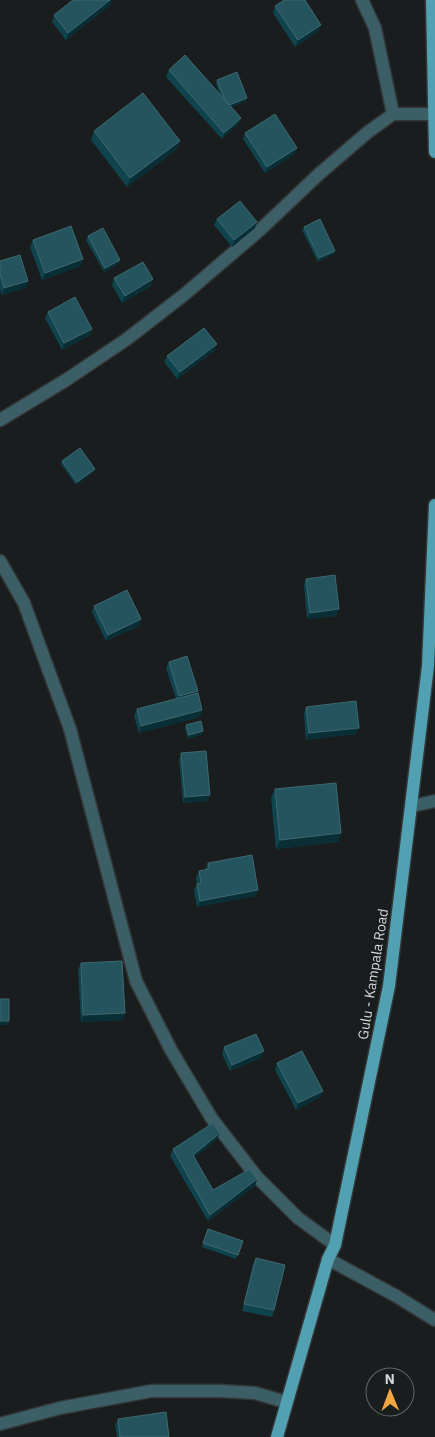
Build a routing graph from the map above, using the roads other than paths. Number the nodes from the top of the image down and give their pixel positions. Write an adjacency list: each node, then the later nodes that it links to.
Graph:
1 (362, 0): 3 (street)
2 (432, 0): 4 (main road)
3 (393, 114): 4 (street); 6 (street)
4 (434, 114): 5 (main road)
5 (435, 152)
6 (0, 420)
7 (435, 505): 10 (main road, Gulu - Kampala Road)
8 (0, 562): 11 (street)
9 (435, 801): 10 (street)
10 (411, 806): 11 (main road, Gulu - Kampala Road)
11 (336, 1245): 12 (main road, Gulu - Kampala Road)
12 (328, 1258): 13 (street); 14 (main road, Gulu - Kampala Road)
13 (435, 1320)
14 (286, 1402): 15 (street); 16 (main road, Gulu - Kampala Road)
15 (0, 1424)
16 (277, 1437)

